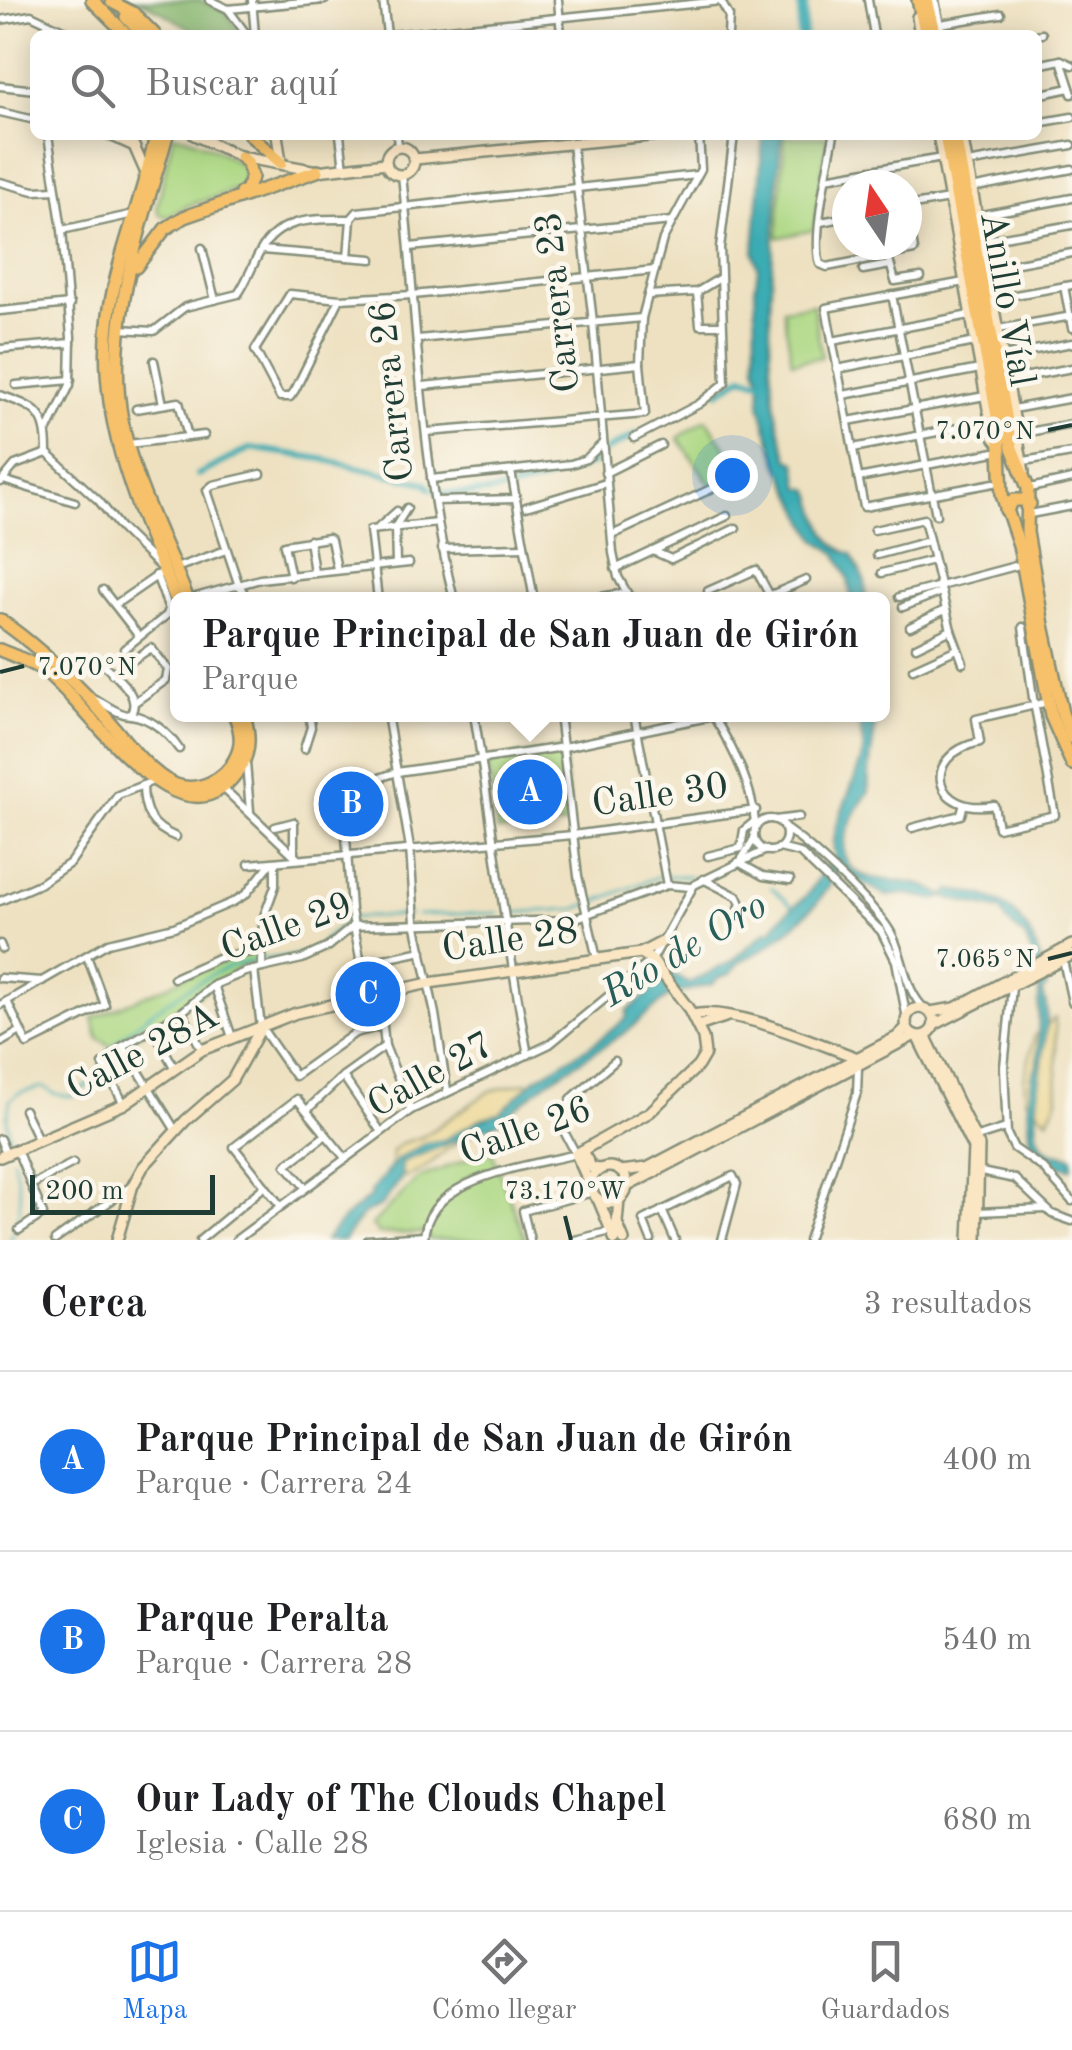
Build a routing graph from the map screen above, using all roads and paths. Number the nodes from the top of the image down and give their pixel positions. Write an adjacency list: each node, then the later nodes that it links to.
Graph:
1 (92, 0): 18 (highway)
2 (209, 0): 13 (street)
3 (325, 0): 12 (street)
4 (383, 0): 23 (street)
5 (558, 0): 15 (street)
6 (721, 0): 15 (street); 26 (street)
7 (868, 0): 27 (street)
8 (916, 0): 28 (highway)
9 (928, 0): 29 (highway)
10 (936, 0): 30 (street)
11 (111, 1): 19 (highway); 20 (highway)
12 (253, 4): 13 (street); 22 (street)
13 (228, 9): 21 (street)
14 (1001, 14): 31 (street)
15 (560, 19): 24 (street); 25 (street)
16 (0, 20): 17 (street)
17 (63, 30)
18 (121, 30)
19 (139, 30)
20 (150, 30)
21 (243, 30)
22 (255, 30)
23 (388, 30)
24 (442, 30)
25 (561, 30)
26 (728, 30)
27 (873, 30)
28 (922, 30)
29 (940, 30)
30 (940, 30)
31 (944, 30)
32 (1061, 60): 33 (street); 34 (street); 37 (street)
33 (1042, 63)
34 (1072, 65)
35 (0, 86): 36 (street)
36 (30, 89)
37 (1071, 91): 38 (street)
38 (1042, 94)
39 (0, 112): 41 (street)
40 (1072, 117): 42 (street)
41 (30, 119)
42 (1042, 122)
43 (49, 140): 78 (street)
44 (124, 140): 73 (street)
45 (155, 140): 73 (highway)
46 (166, 140): 82 (highway)
47 (208, 140): 63 (street)
48 (209, 140): 62 (street)
49 (341, 140): 68 (street)
50 (397, 140): 61 (street)
51 (564, 140): 65 (street)
52 (572, 140): 76 (street, Carrera 23)
53 (698, 140): 71 (street)
54 (733, 140): 108 (street)
55 (833, 140): 74 (street)
56 (941, 140): 64 (street)
57 (942, 140): 172 (highway, Anillo Víal)
58 (963, 140): 67 (street)
59 (963, 140): 180 (highway, Anillo Víal)
60 (1072, 144): 67 (street)
61 (398, 147): 65 (street); 66 (street)
62 (274, 150): 63 (street); 70 (street)
63 (240, 156): 82 (highway)
64 (942, 158): 74 (street); 79 (street)
65 (415, 159): 72 (street)
66 (386, 163): 68 (street); 72 (street)
67 (967, 163): 77 (street)
68 (344, 168): 70 (street)
69 (1072, 169): 77 (street)
70 (317, 171): 111 (highway)
71 (697, 175): 76 (street); 87 (street)
72 (402, 176): 83 (street, Carrera 26)
73 (146, 178): 84 (highway)
74 (826, 178): 89 (street)
75 (0, 182): 78 (street)
76 (576, 188): 83 (street); 92 (street, Carrera 23)
77 (971, 188): 86 (street)
78 (56, 190): 91 (street)
79 (949, 198): 81 (street); 109 (street)
80 (1072, 198): 86 (street)
81 (922, 203)
82 (149, 204): 111 (highway)
83 (406, 206): 85 (street); 94 (street, Carrera 26)
84 (136, 214): 91 (street); 220 (highway)
85 (353, 216): 96 (street); 98 (street)
86 (976, 216): 93 (street)
87 (674, 220): 92 (street); 104 (street)
88 (832, 220): 89 (street)
89 (820, 222): 100 (street)
90 (1072, 225): 93 (street)
91 (62, 230): 119 (street)
92 (581, 230): 94 (street); 107 (street, Carrera 23)
93 (981, 241): 103 (street)
94 (410, 247): 113 (street, Carrera 26)
95 (202, 248): 117 (street)
96 (261, 250): 98 (street); 117 (street)
97 (1072, 253): 103 (street)
98 (348, 257): 99 (street)
99 (372, 259)
100 (865, 260)
101 (889, 260): 102 (street)
102 (890, 265): 105 (street); 106 (street)
103 (986, 269): 116 (street)
104 (654, 270): 107 (street); 114 (street)
105 (863, 270)
106 (921, 276)
107 (587, 277): 113 (street); 124 (street, Carrera 23)
108 (720, 278): 112 (street); 125 (street)
109 (964, 282): 115 (street); 121 (street)
110 (1068, 285): 116 (street); 122 (street)
111 (127, 290): 128 (highway)
112 (696, 292): 114 (street); 125 (street)
113 (413, 295): 118 (street); 130 (street, Carrera 26)
114 (648, 295): 123 (street)
115 (892, 295): 126 (street); 131 (street)
116 (992, 299): 129 (street)
117 (215, 300): 128 (street)
118 (340, 300): 118 (street)
119 (70, 304): 120 (street); 133 (street)
120 (0, 310)
121 (970, 315): 126 (street); 132 (street)
122 (1071, 316): 127 (street); 129 (street)
123 (642, 318): 124 (street); 139 (street)
124 (593, 322): 130 (street); 140 (street, Carrera 23)
125 (722, 325): 167 (street)
126 (899, 328): 131 (street); 136 (street)
127 (1072, 328)
128 (120, 329): 169 (highway)
129 (998, 329): 137 (street)
130 (418, 339): 148 (street, Carrera 26)
131 (832, 340): 142 (street)
132 (975, 342): 136 (street); 143 (street)
133 (71, 343): 135 (street); 144 (street)
134 (1072, 343): 137 (street)
135 (0, 348)
136 (905, 356): 142 (street); 146 (street)
137 (1003, 356): 145 (street)
138 (154, 361): 153 (street)
139 (640, 364): 140 (street); 157 (street)
140 (597, 368): 148 (street); 157 (street, Carrera 23)
141 (1072, 368): 145 (street)
142 (837, 369): 150 (street)
143 (980, 369): 146 (street); 151 (street)
144 (71, 380): 147 (street); 161 (street)
145 (1008, 380): 156 (street)
146 (910, 382): 150 (street); 154 (street)
147 (16, 385)
148 (422, 386): 162 (street, Carrera 26)
149 (0, 395): 161 (street)
150 (842, 396): 158 (street)
151 (985, 396): 154 (street); 159 (street)
152 (1072, 398): 156 (street)
153 (163, 404): 155 (street); 166 (street)
154 (916, 408): 158 (street); 165 (street)
155 (136, 409)
156 (1013, 409): 163 (street)
157 (601, 417): 162 (street); 168 (street, Carrera 23)
158 (848, 422): 171 (street)
159 (990, 422): 165 (street); 172 (street)
160 (1072, 424): 163 (street)
161 (47, 432): 174 (street)
162 (427, 432): 182 (street, Carrera 26)
163 (1018, 434): 180 (street)
164 (204, 435): 166 (street)
165 (920, 435): 171 (street); 176 (street)
166 (188, 437): 169 (street)
167 (634, 438)
168 (603, 443): 175 (street); 177 (street, Carrera 23)
169 (128, 444): 220 (highway)
170 (661, 444): 177 (street)
171 (853, 448): 181 (street)
172 (1001, 449): 176 (street); 185 (highway, Anillo Víal)
173 (1072, 452): 180 (street)
174 (47, 453): 184 (street); 220 (street)
175 (586, 459): 177 (street); 178 (street)
176 (926, 466): 181 (street); 188 (street)
177 (605, 468): 186 (street, Carrera 23)
178 (511, 472): 182 (street); 189 (street)
179 (261, 474): 210 (street)
180 (1025, 474): 183 (street); 185 (highway); 195 (highway, Anillo Víal)
181 (858, 478): 188 (street)
182 (431, 479): 190 (street, Carrera 26)
183 (1072, 479)
184 (1, 481): 191 (street)
185 (997, 481): 188 (street); 196 (highway, Anillo Víal)
186 (606, 483): 192 (street); 205 (street, Carrera 23)
187 (711, 490): 205 (street)
188 (931, 495): 198 (street)
189 (516, 499): 190 (street); 208 (street)
190 (435, 500): 200 (street, Carrera 26)
191 (75, 502)
192 (526, 506)
193 (1072, 506): 195 (street)
194 (407, 508): 201 (street)
195 (1030, 509): 196 (highway); 271 (highway, Anillo Víal)
196 (1006, 510): 216 (highway, Anillo Víal)
197 (397, 511): 204 (street)
198 (936, 515)
199 (728, 516): 211 (street)
200 (438, 522): 201 (street); 209 (street, Carrera 26)
201 (395, 527): 204 (street); 215 (street)
202 (736, 528): 211 (street)
203 (874, 530): 207 (street)
204 (372, 532): 217 (street)
205 (612, 535): 219 (street, Carrera 23)
206 (309, 540): 218 (street); 221 (street); 223 (street)
207 (929, 541): 212 (street); 213 (street)
208 (524, 547): 209 (street); 235 (street)
209 (442, 549): 234 (street, Carrera 26)
210 (226, 550): 220 (street); 225 (street)
211 (654, 551): 219 (street)
212 (877, 555)
213 (933, 560): 222 (street); 227 (street)
214 (409, 563): 215 (street)
215 (396, 564): 217 (street)
216 (1022, 564): 227 (street); 258 (highway, Anillo Víal)
217 (374, 566): 218 (street); 233 (street)
218 (336, 569): 221 (street)
219 (615, 569): 236 (street, Carrera 23)
220 (165, 572): 229 (highway); 230 (highway); 240 (street); 247 (street)
221 (314, 572): 223 (street)
222 (882, 573)
223 (291, 577): 225 (street)
224 (806, 580): 238 (street)
225 (238, 583): 231 (street); 232 (street)
226 (103, 590): 240 (street)
227 (940, 590): 239 (street); 241 (street); 242 (street)
228 (708, 591): 237 (street)
229 (173, 592)
230 (182, 592)
231 (210, 592)
232 (243, 592)
233 (377, 592)
234 (452, 592)
235 (532, 592)
236 (627, 592)
237 (768, 592)
238 (774, 592)
239 (899, 596)
240 (116, 604): 247 (street)
241 (903, 607)
242 (945, 610): 245 (street); 246 (street)
243 (0, 622): 256 (highway)
244 (1023, 626): 259 (street)
245 (910, 628)
246 (951, 630): 248 (street); 251 (street)
247 (138, 634): 250 (street)
248 (916, 647)
249 (0, 648): 279 (highway)
250 (124, 649)
251 (957, 649): 253 (street); 254 (street)
252 (102, 662): 255 (street)
253 (963, 663)
254 (913, 669)
255 (112, 674): 257 (street); 257 (street)
256 (89, 697): 260 (street); 261 (highway)
257 (135, 702): 260 (street)
258 (1048, 702): 259 (street); 277 (highway, Anillo Víal)
259 (1035, 706): 281 (street); 281 (street)
260 (130, 715): 273 (street)
261 (236, 722)
262 (246, 722): 276 (highway)
263 (310, 722): 274 (street)
264 (388, 722): 278 (street)
265 (475, 722): 275 (street)
266 (560, 722): 272 (street)
267 (636, 722): 270 (street)
268 (685, 722): 270 (street)
269 (716, 722): 282 (street)
270 (638, 732): 272 (street); 287 (street)
271 (1072, 738)
272 (564, 747): 275 (street); 291 (street)
273 (179, 748)
274 (304, 749)
275 (482, 759): 278 (street); 294 (street)
276 (245, 760): 280 (highway); 283 (street)
277 (1072, 764)
278 (397, 772): 295 (street); 298 (street)
279 (148, 784): 280 (highway); 292 (street); 308 (street)
280 (222, 787): 283 (street)
281 (963, 807): 290 (street)
282 (756, 810): 285 (street); 286 (street); 287 (street, Calle 30)
283 (250, 812): 300 (street)
284 (799, 817): 285 (street, Calle 30)
285 (772, 820): 286 (street); 288 (street)
286 (755, 825): 293 (street); 299 (street)
287 (657, 826): 291 (street, Calle 30); 306 (street)
288 (783, 826): 296 (street); 336 (street)
289 (275, 828): 300 (street)
290 (912, 828)
291 (573, 835): 294 (street, Calle 30); 309 (street)
292 (176, 837)
293 (754, 839): 297 (street); 301 (street)
294 (495, 840): 295 (street, Calle 30); 310 (street)
295 (410, 848): 298 (street, Calle 30); 312 (street)
296 (778, 848): 297 (street); 345 (street)
297 (766, 850): 301 (street)
298 (347, 854): 300 (street, Calle 30); 313 (street)
299 (708, 856)
300 (296, 857): 302 (street, Calle 30)
301 (739, 861): 304 (street); 305 (street)
302 (273, 862): 303 (street, Calle 30); 316 (street); 319 (street)
303 (249, 864)
304 (703, 880): 307 (street); 311 (street)
305 (790, 880)
306 (666, 882): 307 (street, Calle 29); 309 (street, Calle 29)
307 (690, 888): 314 (street)
308 (0, 902)
309 (585, 913): 310 (street, Calle 29); 320 (street)
310 (503, 914): 312 (street, Calle 29); 326 (street)
311 (736, 914)
312 (415, 917): 313 (street, Calle 29); 317 (street)
313 (353, 923): 324 (street); 325 (street, Calle 29)
314 (662, 942): 318 (street, Calle 28); 322 (street)
315 (1072, 944): 323 (street)
316 (262, 951): 325 (street); 328 (street)
317 (422, 952): 324 (street); 331 (street)
318 (641, 953): 320 (street, Calle 28); 322 (street)
319 (87, 956): 329 (street); 346 (street)
320 (597, 959): 326 (street, Calle 28)
321 (1069, 960): 323 (street); 334 (street)
322 (654, 962): 337 (street); 352 (street, Calle 27)
323 (1048, 963): 330 (street)
324 (362, 964): 333 (street)
325 (260, 967): 332 (street, Calle 29); 343 (street)
326 (512, 971): 331 (street, Calle 28); 352 (street)
327 (0, 978): 329 (street)
328 (174, 978)
329 (43, 981): 335 (street)
330 (1017, 981): 336 (street); 340 (street); 363 (street)
331 (429, 983): 333 (street, Calle 28); 358 (street)
332 (214, 985): 338 (street, Calle 29); 347 (street)
333 (380, 992): 341 (street); 343 (street, Calle 28)
334 (1072, 1002)
335 (3, 1003): 346 (street)
336 (928, 1010): 340 (street); 345 (street)
337 (690, 1011): 339 (street); 342 (street)
338 (182, 1012): 344 (street, Calle 29); 351 (street)
339 (732, 1016): 342 (street); 354 (street)
340 (934, 1025): 345 (street)
341 (382, 1026): 343 (street); 350 (street)
342 (698, 1026): 370 (street, Calle 26)
343 (261, 1028): 347 (street, Calle 28A); 364 (street)
344 (153, 1029): 349 (street, Calle 29); 355 (street)
345 (914, 1030): 354 (street); 367 (street); 405 (street)
346 (20, 1032): 348 (street)
347 (232, 1037): 351 (street, Calle 28A)
348 (0, 1042)
349 (123, 1046): 357 (street); 359 (street, Calle 29)
350 (385, 1046): 356 (street); 362 (street)
351 (202, 1050): 355 (street, Calle 28A)
352 (528, 1055): 358 (street, Calle 27)
353 (615, 1061): 370 (street)
354 (858, 1062): 375 (street); 381 (street); 404 (street)
355 (174, 1070): 357 (street, Calle 28A)
356 (343, 1076): 361 (street); 365 (street)
357 (147, 1089): 359 (street, Calle 28A); 364 (street)
358 (447, 1090): 362 (street, Calle 27)
359 (124, 1104): 368 (street, Calle 28A)
360 (24, 1110): 368 (street)
361 (307, 1110): 366 (street); 379 (street)
362 (412, 1110): 365 (street, Calle 27)
363 (1006, 1128): 367 (street); 384 (street)
364 (176, 1131): 378 (street)
365 (381, 1132): 372 (street, Calle 27)
366 (326, 1135): 372 (street); 380 (street)
367 (977, 1137): 376 (street)
368 (38, 1139): 371 (street, Calle 28A)
369 (0, 1140): 371 (street)
370 (579, 1152): 374 (street); 382 (street); 392 (street, Calle 26)
371 (8, 1154): 377 (street)
372 (346, 1158): 380 (street, Calle 27)
373 (74, 1163): 377 (street)
374 (602, 1169): 375 (street); 382 (street)
375 (620, 1172): 381 (street)
376 (980, 1172): 386 (street); 388 (street)
377 (31, 1185): 390 (street)
378 (133, 1185): 393 (street); 394 (street)
379 (266, 1186): 385 (street); 395 (street)
380 (306, 1187): 385 (street, Calle 27)
381 (626, 1187): 383 (street)
382 (594, 1193): 383 (street); 391 (street); 398 (street)
383 (619, 1200): 400 (street)
384 (1072, 1202)
385 (280, 1205): 396 (street, Calle 27)
386 (1046, 1209): 388 (street); 389 (street)
387 (662, 1210): 401 (street); 402 (street); 403 (street)
388 (977, 1212): 405 (street)
389 (1072, 1222)
390 (19, 1230)
391 (613, 1236): 399 (street)
392 (424, 1238): 397 (street)
393 (55, 1240)
394 (117, 1240)
395 (200, 1240)
396 (236, 1240)
397 (368, 1240)
398 (530, 1240)
399 (575, 1240)
400 (624, 1240)
401 (651, 1240)
402 (676, 1240)
403 (722, 1240)
404 (808, 1240)
405 (973, 1240)

